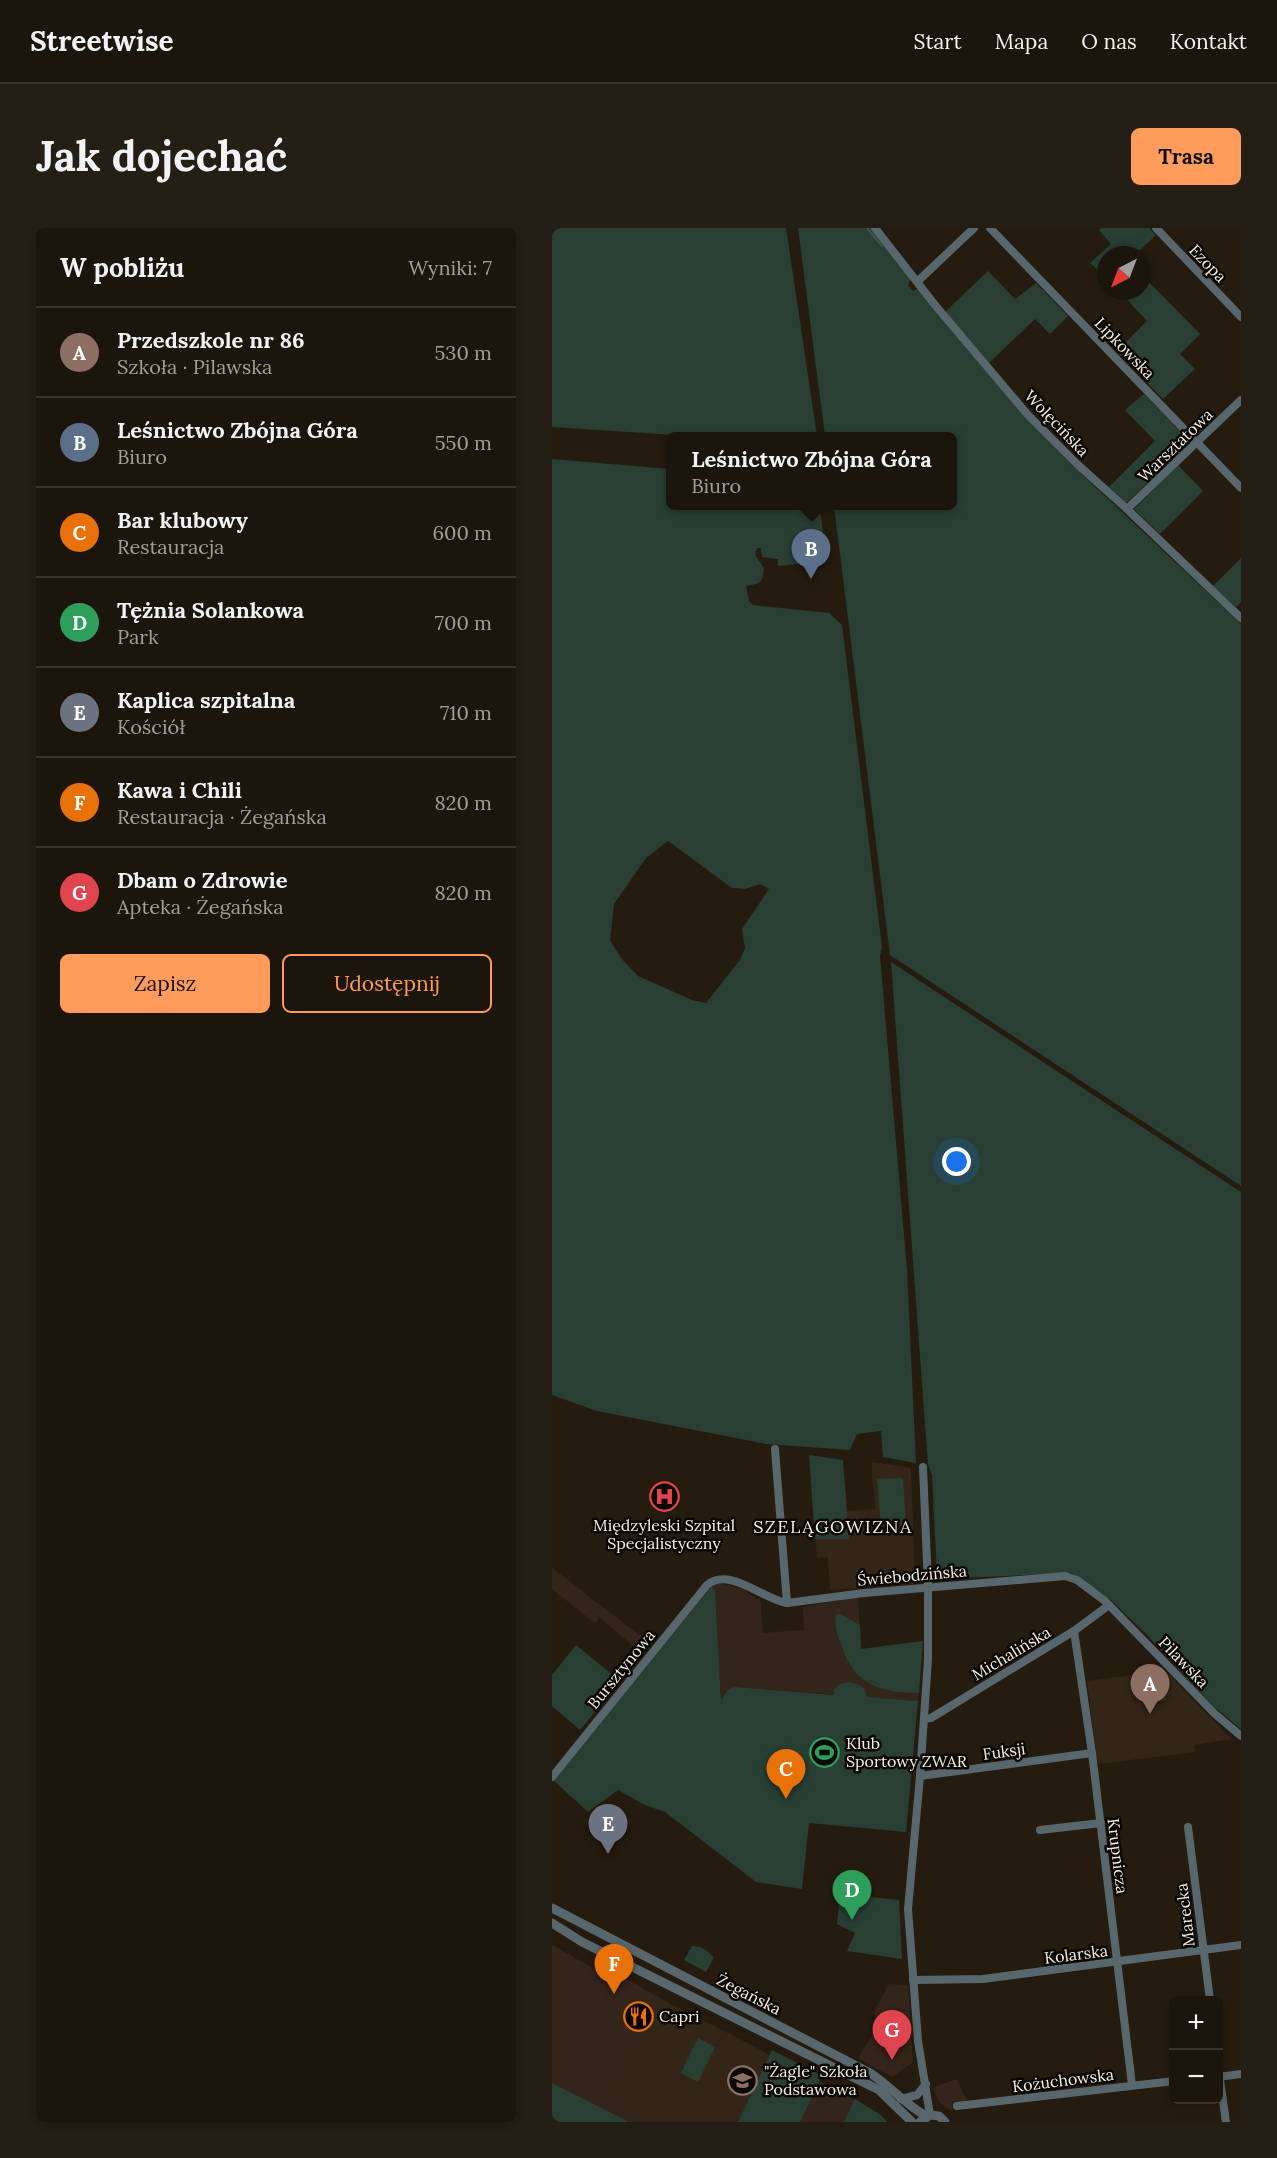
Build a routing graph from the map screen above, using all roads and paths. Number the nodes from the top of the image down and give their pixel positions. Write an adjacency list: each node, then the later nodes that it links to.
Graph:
1 (875, 228): 5 (street, Wolęcińska)
2 (974, 228): 5 (street)
3 (990, 228): 8 (street, Lipkowska)
4 (1156, 228): 6 (street, Ezopa)
5 (917, 282): 10 (street, Wolęcińska)
6 (1241, 316)
7 (1241, 400): 8 (street, Warsztatowa)
8 (1197, 442): 9 (street, Lipkowska); 10 (street, Warsztatowa)
9 (1241, 488)
10 (1126, 509): 11 (street, Wolęcińska)
11 (1241, 618)
12 (775, 1449): 16 (street)
13 (923, 1467): 15 (street)
14 (713, 1580): 16 (street, Świebodzińska); 23 (street, Bursztynowa)
15 (928, 1586): 16 (street, Świebodzińska); 17 (street, Świebodzińska); 19 (street)
16 (787, 1603)
17 (1109, 1605): 18 (street, Michalińska); 20 (street, Pilawska)
18 (1074, 1631): 19 (street, Michalińska); 21 (street, Krupnicza)
19 (924, 1719): 22 (street)
20 (1241, 1736)
21 (1092, 1753): 22 (street, Fuksji); 24 (street, Krupnicza)
22 (920, 1776): 32 (street)
23 (552, 1777)
24 (1101, 1823): 26 (street); 31 (street, Krupnicza)
25 (1188, 1827): 30 (street, Marecka)
26 (1040, 1830)
27 (552, 1908): 39 (street, Żegańska)
28 (552, 1923): 43 (street, Żegańska)
29 (1241, 1945): 30 (street, Kolarska)
30 (1203, 1950): 31 (street, Kolarska); 33 (street, Marecka)
31 (1118, 1962): 32 (street, Kolarska); 38 (street, Krupnicza)
32 (913, 1980): 37 (street)
33 (1209, 1996)
34 (1241, 2074): 35 (street)
35 (1223, 2076)
36 (1169, 2081): 38 (street, Kożuchowska)
37 (926, 2084): 39 (street); 42 (street)
38 (1132, 2085): 41 (street, Kożuchowska)
39 (901, 2099): 42 (street, Żegańska)
40 (1223, 2103): 45 (street)
41 (957, 2106)
42 (926, 2118): 44 (street, Żegańska)
43 (912, 2122)
44 (945, 2122)
45 (1226, 2122)

